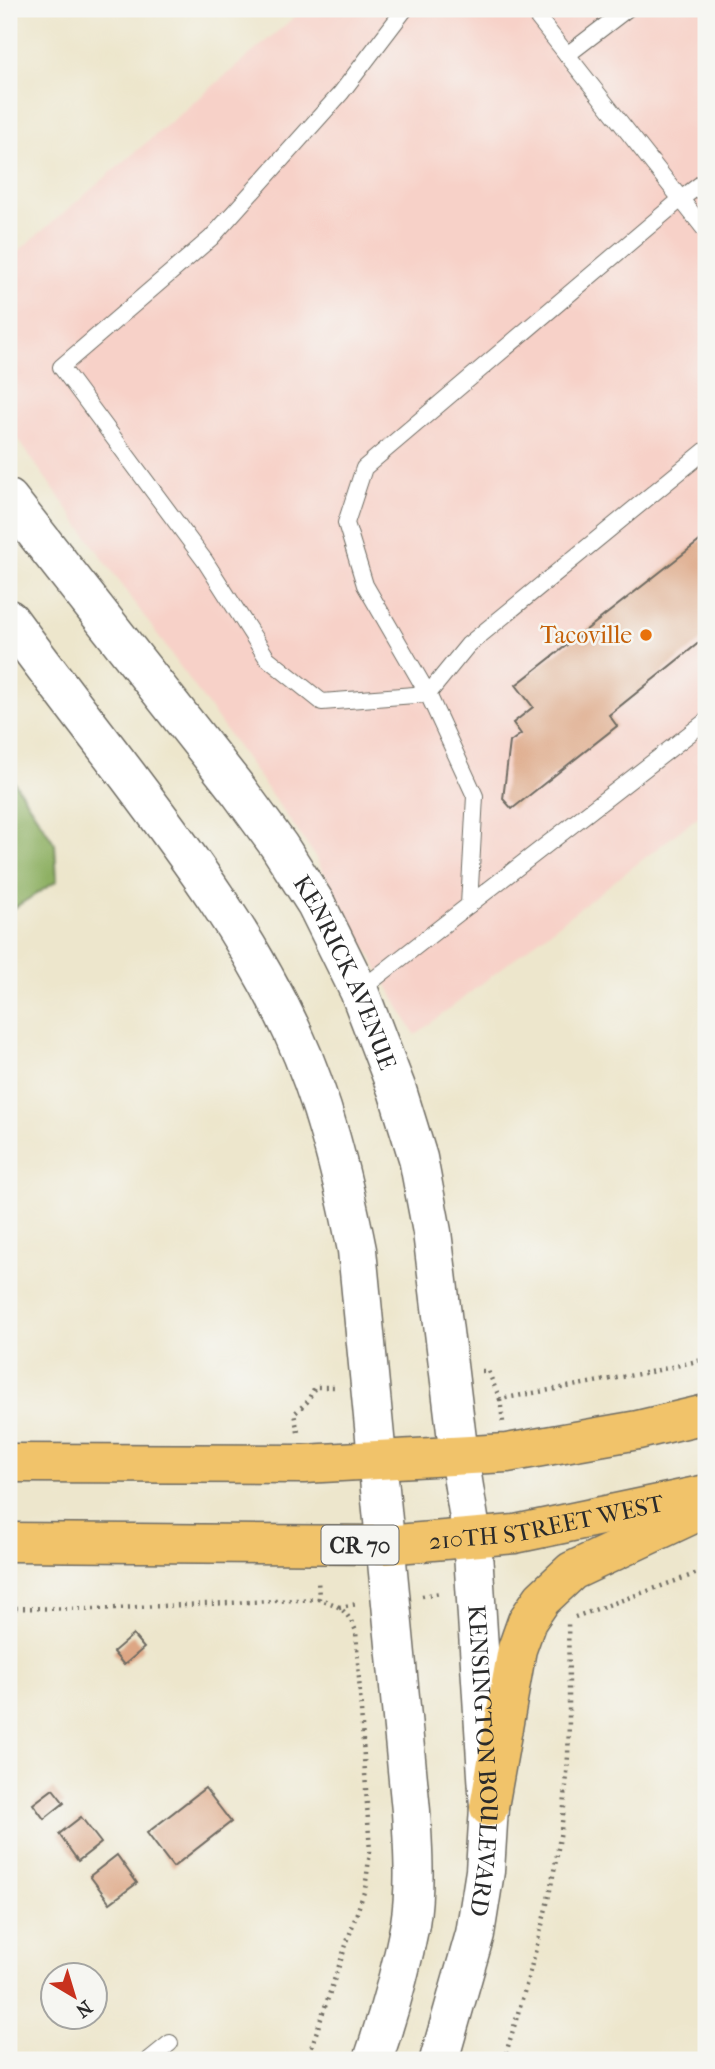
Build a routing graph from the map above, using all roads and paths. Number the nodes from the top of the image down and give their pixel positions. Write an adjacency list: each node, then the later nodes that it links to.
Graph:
1 (405, 9): 11 (lane)
2 (531, 9): 4 (lane)
3 (627, 9): 4 (lane)
4 (567, 55): 6 (lane)
5 (706, 180): 6 (lane)
6 (681, 199): 7 (lane); 11 (lane)
7 (706, 231)
8 (706, 450): 11 (lane)
9 (9, 499): 14 (street, KENRICK AVENUE)
10 (9, 619): 17 (street)
11 (428, 694): 13 (lane)
12 (706, 721): 13 (lane)
13 (469, 905): 14 (lane)
14 (359, 991): 16 (street, KENRICK AVENUE)
15 (706, 1414): 16 (main road)
16 (459, 1456): 17 (main road); 21 (street, KENRICK AVENUE)
17 (377, 1460): 18 (main road); 23 (street)
18 (9, 1464)
19 (706, 1494): 21 (main road, 210TH STREET WEST / CR 70)
20 (706, 1508): 31 (main road)
21 (472, 1537): 23 (main road, 210TH STREET WEST / CR 70); 25 (street, KENSINGTON BOULEVARD)
22 (9, 1542): 23 (main road, 210TH STREET WEST / CR 70)
23 (385, 1545): 27 (street)
24 (706, 1570): 30 (path)
25 (475, 1589): 27 (path); 31 (street, KENSINGTON BOULEVARD)
26 (319, 1599): 29 (path)
27 (391, 1600): 28 (path); 34 (street)
28 (337, 1607)
29 (9, 1608)
30 (568, 1620)
31 (489, 1807): 35 (street, KENSINGTON BOULEVARD)
32 (170, 2043): 33 (lane)
33 (149, 2060)
34 (373, 2060)
35 (439, 2060)

